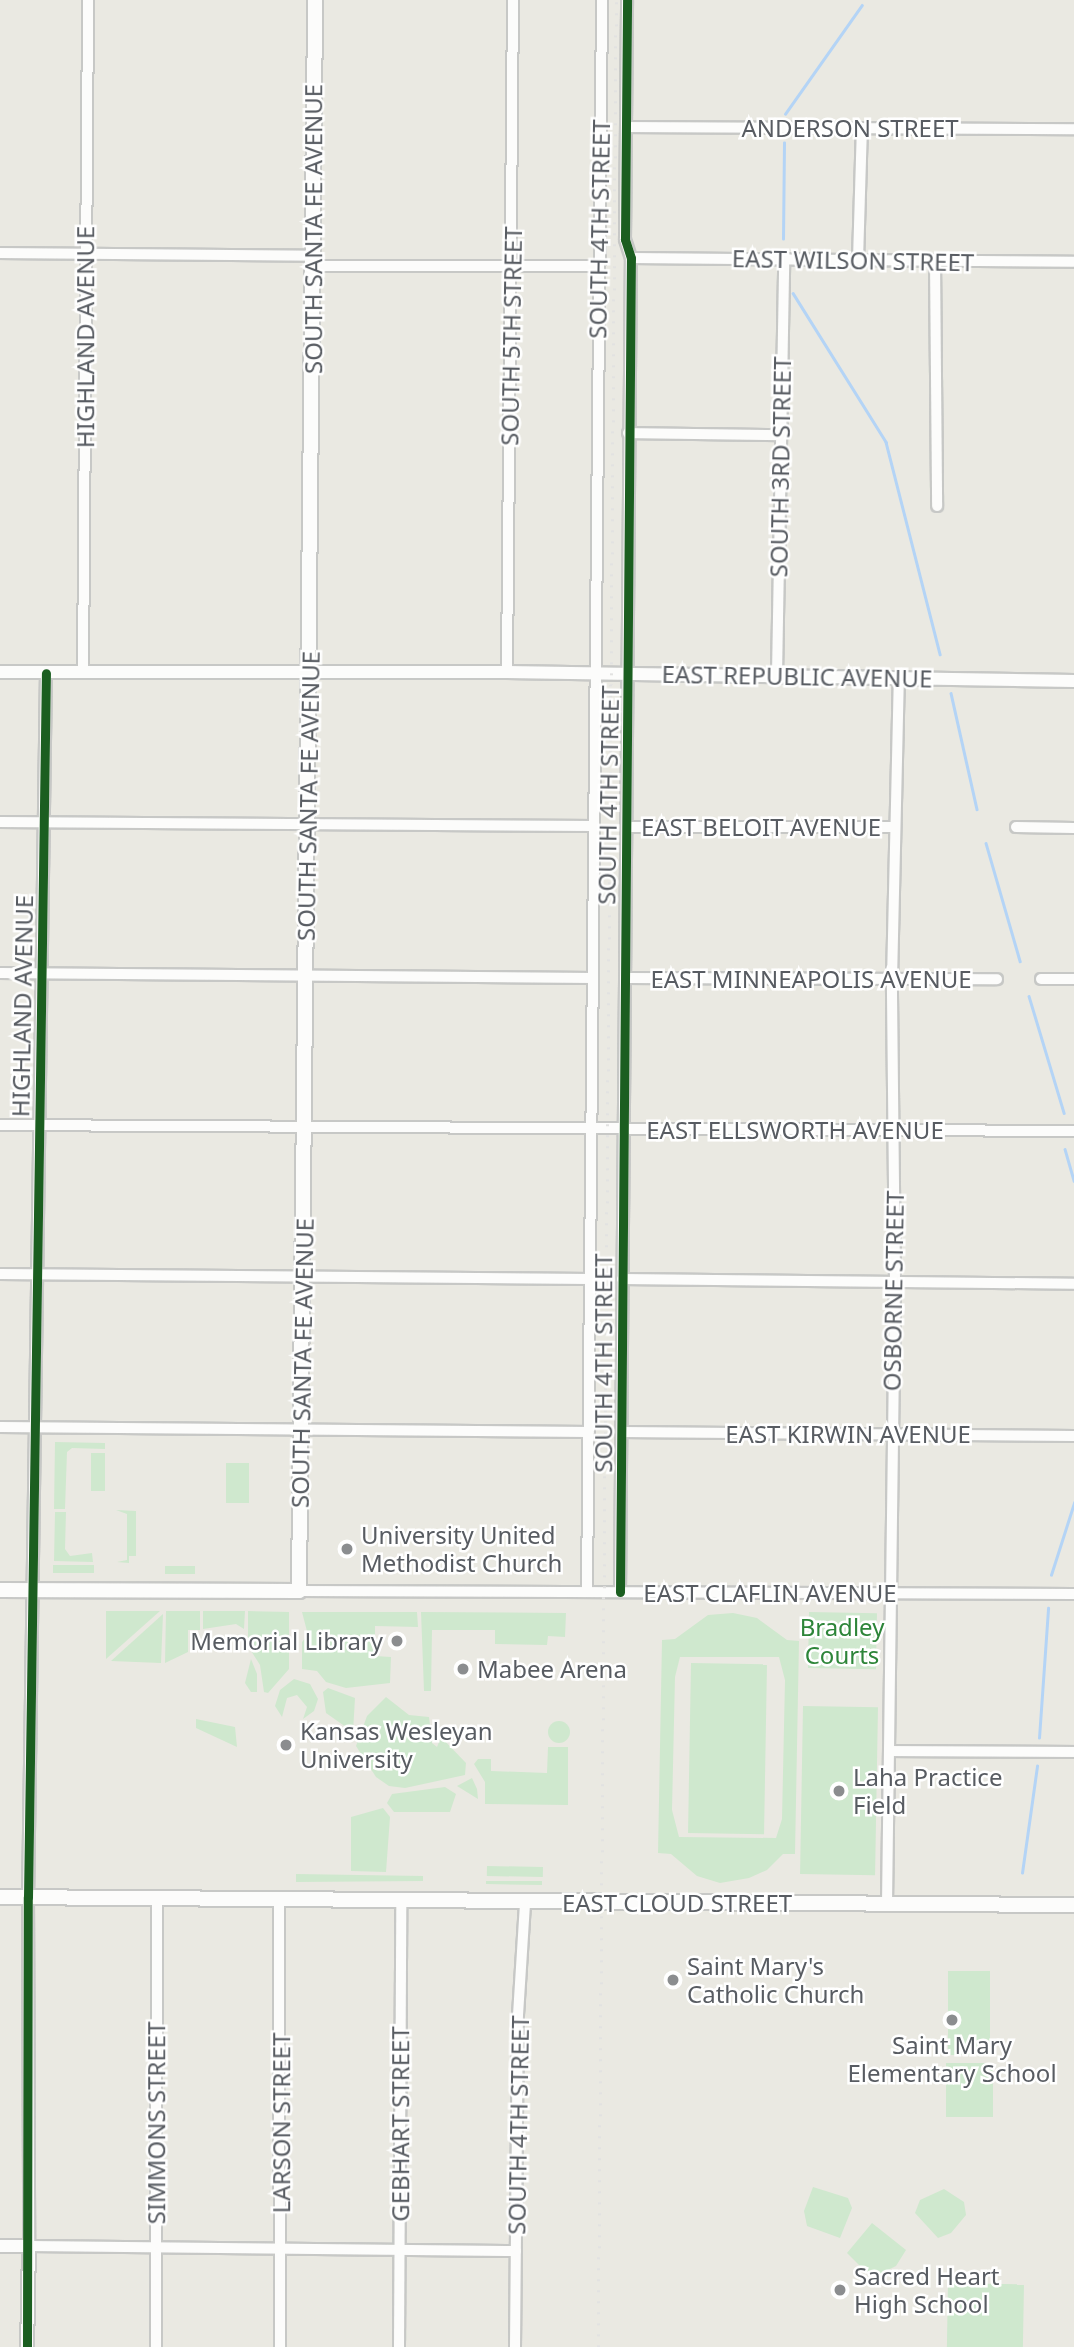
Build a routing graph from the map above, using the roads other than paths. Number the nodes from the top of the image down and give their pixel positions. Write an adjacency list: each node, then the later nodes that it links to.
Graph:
1 (88, 0): 10 (street, HIGHLAND AVENUE)
2 (315, 0): 14 (main road, SOUTH SANTA FE AVENUE)
3 (513, 0): 18 (street, SOUTH 5TH STREET)
4 (602, 0): 17 (street, SOUTH 4TH STREET)
5 (627, 0): 6 (street, SOUTH 4TH STREET)
6 (626, 127): 7 (street, ANDERSON STREET); 11 (street, SOUTH 4TH STREET)
7 (862, 128): 8 (street, ANDERSON STREET); 13 (street)
8 (1074, 129)
9 (0, 253): 10 (street)
10 (86, 254): 14 (street); 25 (street, HIGHLAND AVENUE)
11 (631, 258): 12 (street, EAST WILSON STREET); 19 (street, SOUTH 4TH STREET)
12 (784, 259): 13 (street, EAST WILSON STREET); 20 (street, SOUTH 3RD STREET)
13 (858, 260): 15 (street, EAST WILSON STREET)
14 (313, 261): 18 (street); 28 (main road, SOUTH SANTA FE AVENUE)
15 (935, 261): 16 (street, EAST WILSON STREET); 21 (street)
16 (1074, 262)
17 (598, 266): 18 (street); 26 (street, SOUTH 4TH STREET)
18 (511, 267): 23 (street, SOUTH 5TH STREET)
19 (628, 433): 20 (street); 27 (street, SOUTH 4TH STREET)
20 (779, 435): 29 (street, SOUTH 3RD STREET)
21 (937, 506)
22 (0, 672): 24 (street, EAST REPUBLIC AVENUE)
23 (508, 672): 26 (street, EAST REPUBLIC AVENUE); 28 (street, EAST REPUBLIC AVENUE)
24 (46, 673): 25 (street, EAST REPUBLIC AVENUE); 33 (street, HIGHLAND AVENUE)
25 (83, 673): 28 (street, EAST REPUBLIC AVENUE)
26 (594, 673): 27 (street, EAST REPUBLIC AVENUE); 35 (street, SOUTH 4TH STREET)
27 (628, 673): 29 (street, EAST REPUBLIC AVENUE); 36 (street, SOUTH 4TH STREET)
28 (310, 674): 34 (main road, SOUTH SANTA FE AVENUE)
29 (778, 675): 30 (street, EAST REPUBLIC AVENUE)
30 (898, 677): 31 (street, EAST REPUBLIC AVENUE); 37 (street, OSBORNE STREET)
31 (1074, 681)
32 (0, 822): 33 (street)
33 (44, 822): 34 (street); 41 (street, HIGHLAND AVENUE)
34 (308, 825): 35 (street); 42 (main road, SOUTH SANTA FE AVENUE)
35 (593, 826): 43 (street, SOUTH 4TH STREET)
36 (627, 827): 37 (street, EAST BELOIT AVENUE); 44 (street, SOUTH 4TH STREET)
37 (894, 827): 48 (street, OSBORNE STREET)
38 (1016, 827): 39 (street)
39 (1074, 828)
40 (0, 973): 41 (street)
41 (42, 973): 42 (street); 50 (street, HIGHLAND AVENUE)
42 (307, 975): 43 (street); 51 (main road, SOUTH SANTA FE AVENUE)
43 (593, 978): 52 (street, SOUTH 4TH STREET)
44 (625, 978): 48 (street, EAST MINNEAPOLIS AVENUE); 53 (street, SOUTH 4TH STREET)
45 (997, 979): 48 (street, EAST MINNEAPOLIS AVENUE)
46 (1041, 979): 47 (street)
47 (1074, 979)
48 (892, 980): 54 (street, OSBORNE STREET)
49 (0, 1125): 50 (street, EAST ELLSWORTH AVENUE)
50 (40, 1126): 51 (street, EAST ELLSWORTH AVENUE); 57 (street, HIGHLAND AVENUE)
51 (305, 1127): 52 (street, EAST ELLSWORTH AVENUE); 58 (main road, SOUTH SANTA FE AVENUE)
52 (591, 1129): 53 (street, EAST ELLSWORTH AVENUE); 59 (street, SOUTH 4TH STREET)
53 (625, 1129): 54 (street, EAST ELLSWORTH AVENUE); 60 (street, SOUTH 4TH STREET)
54 (895, 1130): 55 (street, EAST ELLSWORTH AVENUE); 61 (street, OSBORNE STREET)
55 (1074, 1131)
56 (0, 1274): 57 (street)
57 (37, 1274): 58 (street); 64 (street, HIGHLAND AVENUE)
58 (303, 1278): 59 (street); 65 (main road, SOUTH SANTA FE AVENUE)
59 (590, 1279): 66 (street, SOUTH 4TH STREET)
60 (622, 1279): 61 (street); 67 (street, SOUTH 4TH STREET)
61 (895, 1281): 62 (street); 68 (street, OSBORNE STREET)
62 (1074, 1284)
63 (0, 1427): 64 (street)
64 (36, 1427): 65 (street); 71 (street, HIGHLAND AVENUE)
65 (300, 1429): 66 (street); 72 (main road, SOUTH SANTA FE AVENUE)
66 (589, 1432): 73 (street, SOUTH 4TH STREET)
67 (622, 1432): 68 (street, EAST KIRWIN AVENUE); 74 (street, SOUTH 4TH STREET)
68 (891, 1434): 69 (street, EAST KIRWIN AVENUE); 75 (street, OSBORNE STREET)
69 (1074, 1436)
70 (0, 1590): 71 (main road)
71 (33, 1591): 72 (main road); 79 (street, HIGHLAND AVENUE)
72 (299, 1591): 73 (street, EAST CLAFLIN AVENUE)
73 (587, 1592): 74 (street, EAST CLAFLIN AVENUE)
74 (620, 1592): 75 (street, EAST CLAFLIN AVENUE)
75 (890, 1593): 76 (street, EAST CLAFLIN AVENUE); 77 (street, OSBORNE STREET)
76 (1074, 1594)
77 (890, 1751): 78 (street); 85 (street, OSBORNE STREET)
78 (1074, 1752)
79 (28, 1896): 80 (main road, EAST CLOUD STREET); 81 (main road, EAST CLOUD STREET); 88 (street, HIGHLAND AVENUE)
80 (0, 1897)
81 (157, 1898): 82 (main road, EAST CLOUD STREET); 89 (street, SIMMONS STREET)
82 (279, 1900): 83 (main road, EAST CLOUD STREET); 90 (street, LARSON STREET)
83 (401, 1901): 84 (main road, EAST CLOUD STREET); 91 (street, GEBHART STREET)
84 (526, 1903): 85 (main road, EAST CLOUD STREET); 92 (street, SOUTH 4TH STREET)
85 (887, 1904): 86 (main road, EAST CLOUD STREET)
86 (1074, 1905)
87 (0, 2246): 88 (street)
88 (29, 2246): 89 (street); 93 (street, HIGHLAND AVENUE)
89 (156, 2246): 90 (street); 94 (street, SIMMONS STREET)
90 (281, 2247): 91 (street); 95 (street, LARSON STREET)
91 (400, 2249): 92 (street); 96 (street, GEBHART STREET)
92 (516, 2251): 97 (street, SOUTH 4TH STREET)
93 (27, 2347)
94 (156, 2347)
95 (280, 2347)
96 (399, 2347)
97 (515, 2347)

